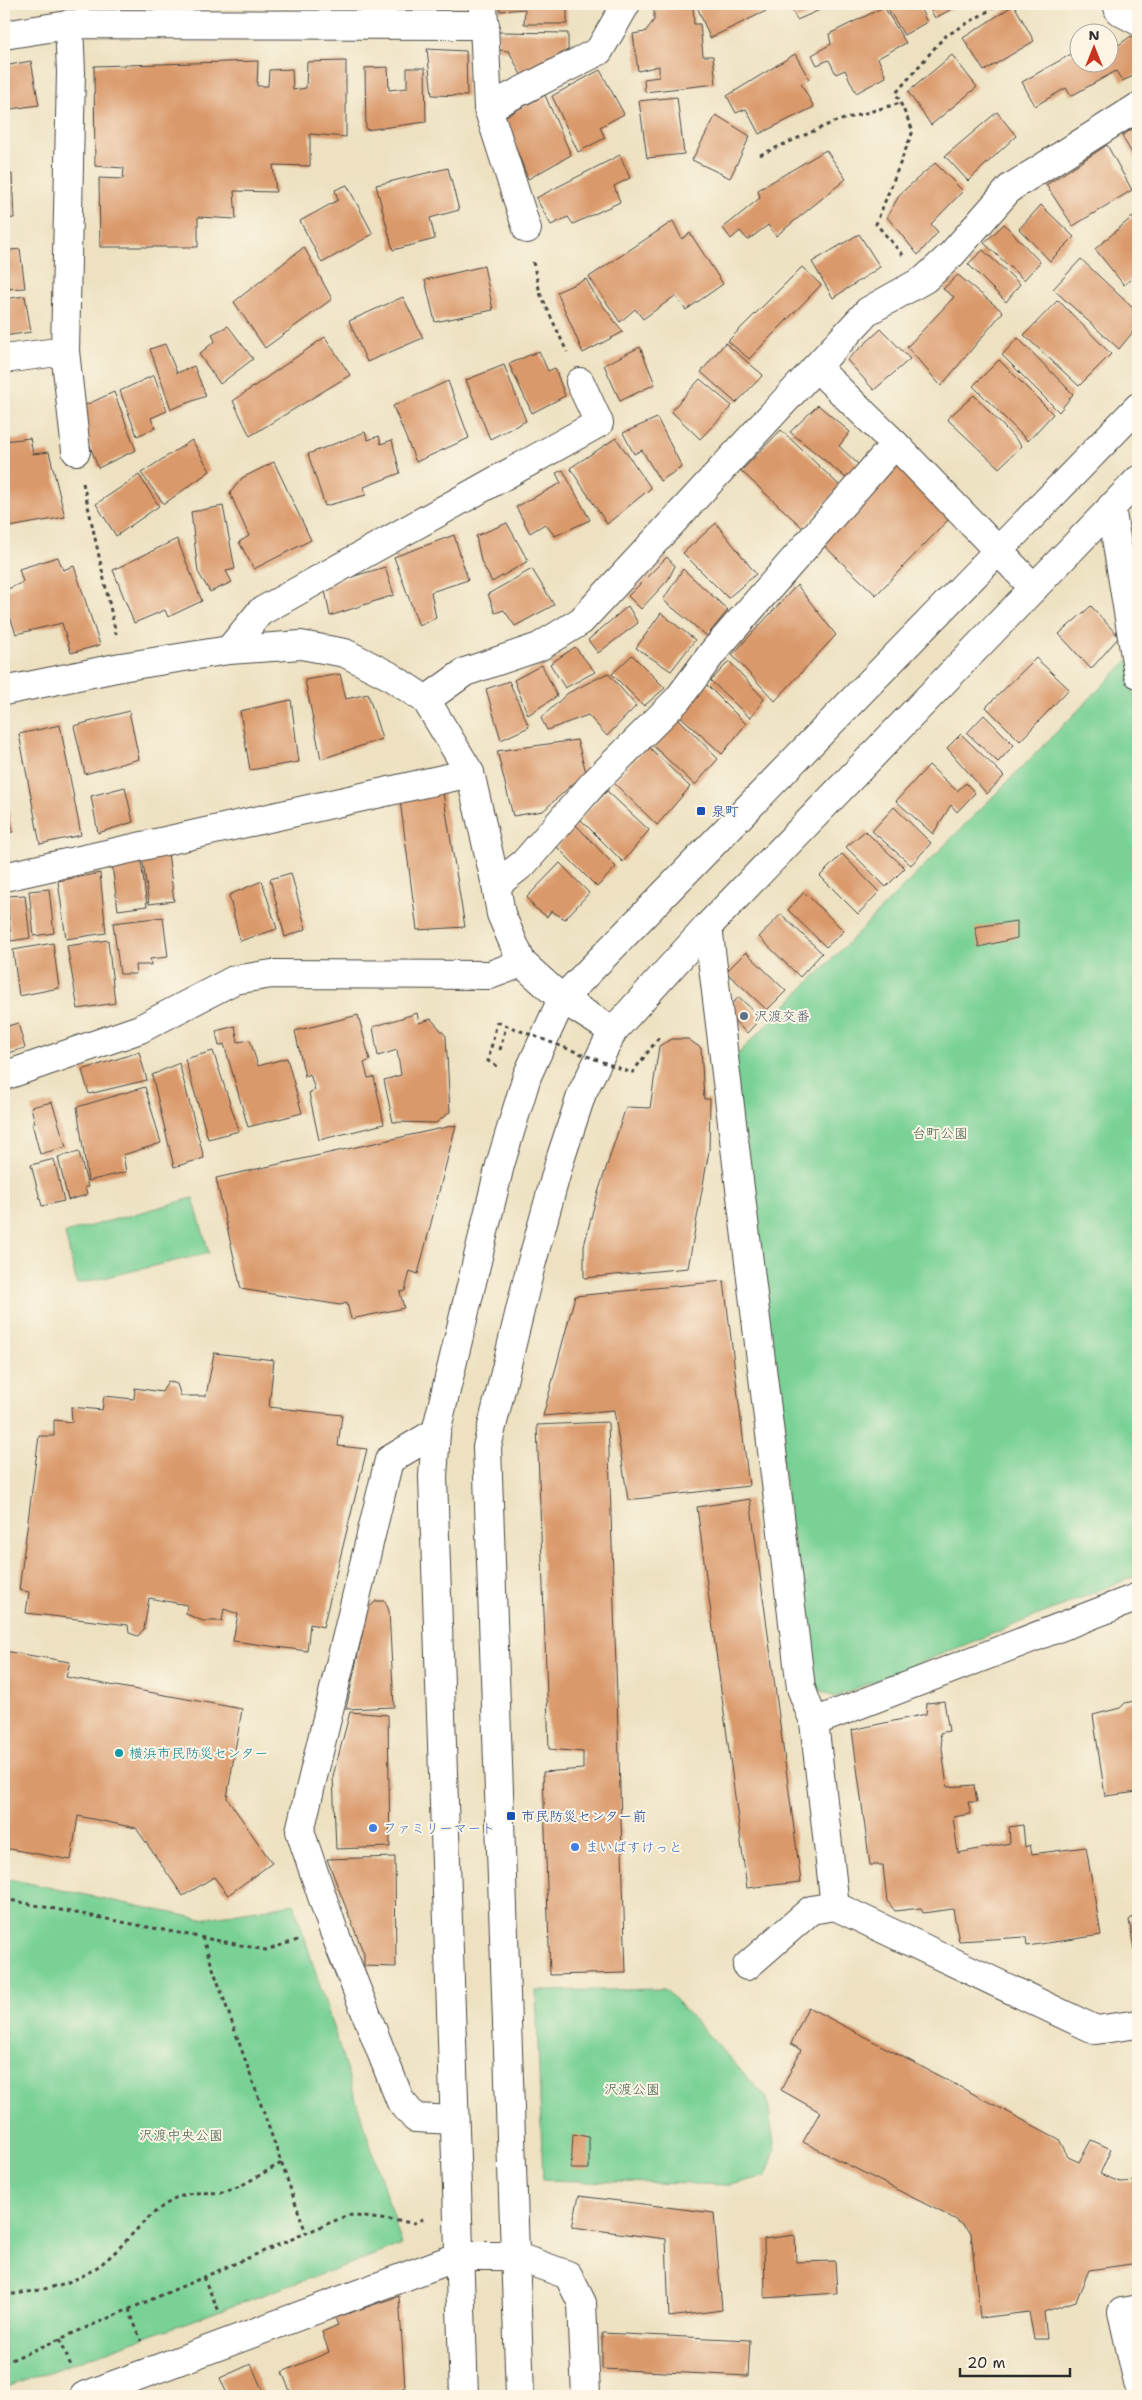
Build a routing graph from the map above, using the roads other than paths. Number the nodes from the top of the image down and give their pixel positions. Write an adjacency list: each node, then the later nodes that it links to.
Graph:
1 (626, 4): 7 (street)
2 (1116, 4): 5 (street)
3 (484, 14): 4 (street); 7 (street)
4 (72, 17): 6 (street); 10 (street)
5 (1138, 21)
6 (4, 35)
7 (488, 108): 9 (street)
8 (1138, 108): 12 (street)
9 (527, 229)
10 (65, 351): 11 (street); 16 (street)
11 (4, 358)
12 (816, 367): 15 (street); 24 (street)
13 (580, 382): 21 (street)
14 (1138, 407): 19 (street)
15 (895, 444): 19 (street); 27 (street)
16 (76, 451)
17 (1138, 480): 18 (street)
18 (1111, 508): 20 (street); 22 (street)
19 (998, 551): 20 (street); 30 (street)
20 (1034, 588): 28 (street)
21 (229, 650): 23 (street); 24 (street)
22 (1138, 668)
23 (4, 691)
24 (426, 700): 25 (street)
25 (470, 773): 26 (street); 27 (street)
26 (4, 877)
27 (496, 885): 29 (street)
28 (708, 926): 31 (street); 35 (street)
29 (522, 963): 30 (street); 32 (street)
30 (562, 999): 31 (street); 33 (street)
31 (613, 1031): 41 (street)
32 (4, 1076)
33 (436, 1432): 39 (street); 39 (street)
34 (1138, 1597): 35 (street)
35 (814, 1722): 36 (street)
36 (835, 1906): 37 (street); 38 (street)
37 (747, 1966)
38 (1138, 2024)
39 (454, 2120): 40 (street)
40 (460, 2256): 41 (street); 44 (street); 45 (street)
41 (515, 2256): 46 (street); 47 (street)
42 (1138, 2309): 43 (street)
43 (1138, 2383)
44 (84, 2396)
45 (464, 2396)
46 (520, 2396)
47 (586, 2396)

